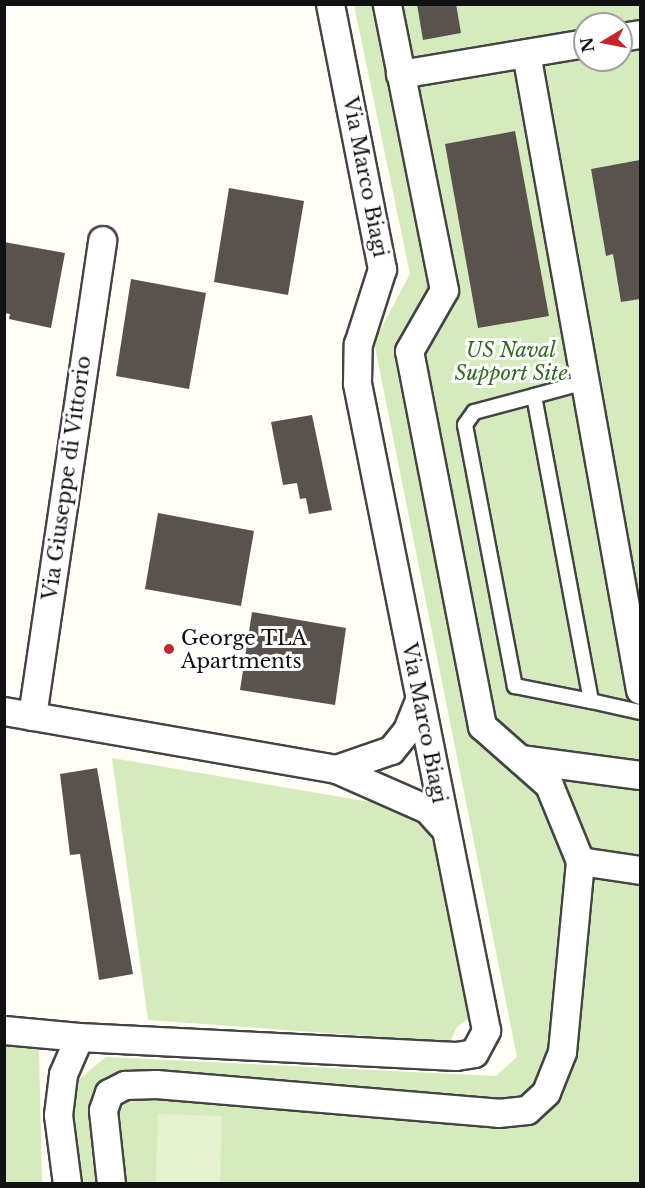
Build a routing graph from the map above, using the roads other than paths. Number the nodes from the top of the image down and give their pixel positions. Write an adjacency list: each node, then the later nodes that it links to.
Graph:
1 (330, 4): 10 (street, Via Marco Biagi)
2 (387, 4): 5 (street)
3 (573, 45): 4 (street)
4 (526, 53): 5 (street); 7 (street)
5 (400, 74): 16 (street)
6 (102, 240): 14 (street, Via Giuseppe di Vittorio)
7 (585, 382): 8 (lane); 9 (street)
8 (534, 396): 11 (lane); 11 (lane)
9 (640, 690)
10 (419, 700): 15 (street); 18 (street, Via Marco Biagi)
11 (591, 701): 13 (lane)
12 (4, 711): 14 (street)
13 (640, 712)
14 (32, 716): 17 (street)
15 (391, 750): 17 (street); 18 (street)
16 (520, 759): 19 (street); 22 (street)
17 (336, 769): 20 (street)
18 (433, 769): 20 (street); 21 (street, Via Marco Biagi)
19 (640, 775)
20 (410, 800): 21 (street)
21 (445, 829): 25 (street, Via Marco Biagi)
22 (580, 861): 23 (street); 27 (street)
23 (640, 867)
24 (4, 1030): 25 (street)
25 (79, 1037): 26 (street)
26 (67, 1184)
27 (111, 1184)

